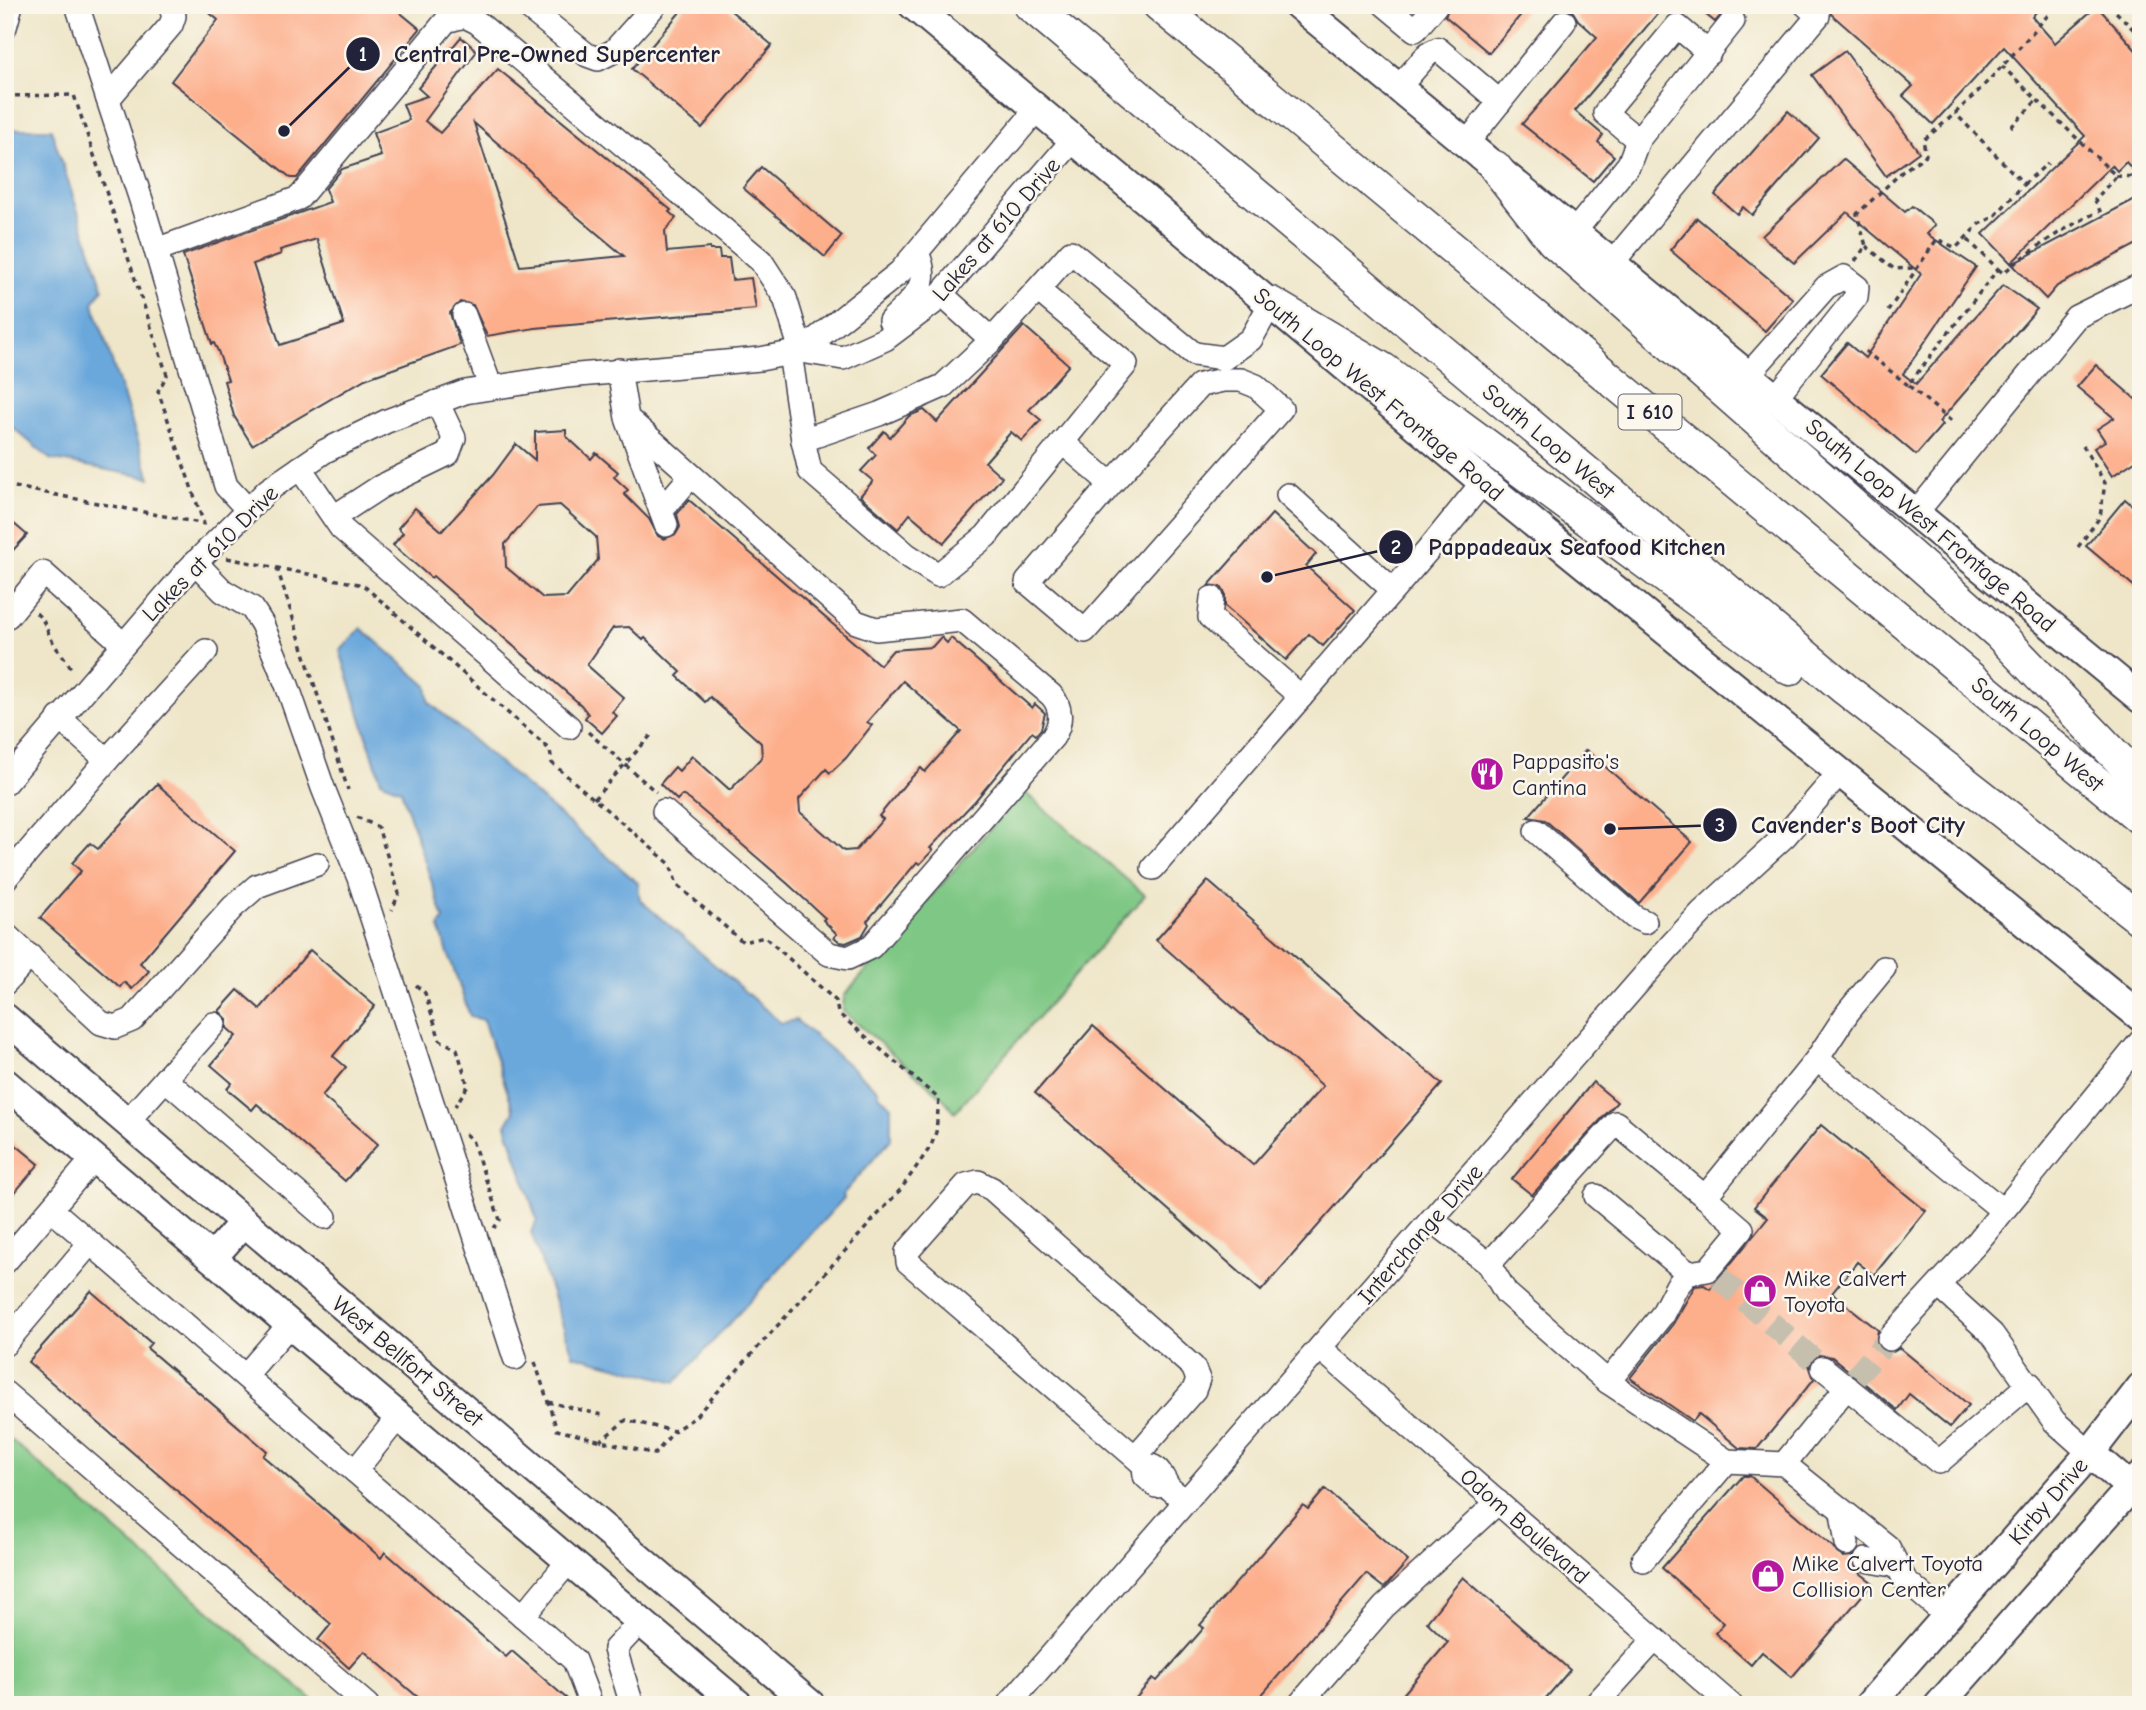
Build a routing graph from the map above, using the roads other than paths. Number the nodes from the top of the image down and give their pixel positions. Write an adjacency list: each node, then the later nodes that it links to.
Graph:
1 (11, 5): 15 (street)
2 (77, 5): 18 (street)
3 (170, 5): 18 (street)
4 (525, 5): 5 (street)
5 (655, 5)
6 (914, 5): 20 (main road, South Loop West Frontage Road)
7 (1030, 5): 59 (highway, South Loop West)
8 (1158, 5): 69 (highway, South Loop West / I 610)
9 (1298, 5): 17 (main road, South Loop West Frontage Road)
10 (1385, 5): 11 (street)
11 (1436, 5)
12 (1806, 5): 28 (street)
13 (1733, 21): 16 (street)
14 (1564, 22): 19 (street)
15 (5, 27)
16 (1709, 53): 22 (street); 22 (street)
17 (1398, 88): 19 (street); 23 (main road, South Loop West Frontage Road)
18 (108, 99): 26 (street)
19 (1500, 102): 23 (street)
20 (1037, 109): 21 (main road, South Loop West Frontage Road); 27 (street, Lakes at 610 Drive)
21 (1073, 140): 31 (street, Lakes at 610 Drive); 32 (main road, South Loop West Frontage Road)
22 (1638, 140): 25 (street)
23 (1466, 144): 24 (main road, South Loop West Frontage Road)
24 (1495, 167): 25 (main road, South Loop West Frontage Road); 66 (highway)
25 (1574, 232): 28 (main road, South Loop West Frontage Road)
26 (156, 250): 35 (street); 50 (street)
27 (917, 253): 35 (street, Lakes at 610 Drive); 36 (street, Lakes at 610 Drive)
28 (1612, 263): 38 (main road, South Loop West Frontage Road)
29 (2141, 285): 51 (street)
30 (1038, 290): 32 (street); 34 (street); 44 (street)
31 (941, 294): 34 (street); 36 (street, Lakes at 610 Drive)
32 (1271, 303): 47 (main road, South Loop West Frontage Road); 59 (highway)
33 (464, 315): 39 (street)
34 (992, 340): 43 (street)
35 (796, 352): 36 (street, Lakes at 610 Drive); 37 (street, Lakes at 610 Drive); 43 (street)
36 (843, 358)
37 (619, 370): 39 (street, Lakes at 610 Drive); 42 (street)
38 (1749, 374): 40 (main road, South Loop West Frontage Road); 40 (street)
39 (491, 388): 41 (street, Lakes at 610 Drive)
40 (1776, 397): 51 (main road, South Loop West Frontage Road)
41 (438, 402): 45 (street, Lakes at 610 Drive); 52 (street)
42 (627, 418): 46 (street); 46 (street)
43 (803, 440): 44 (street)
44 (1062, 442): 48 (street)
45 (300, 468): 50 (street, Lakes at 610 Drive); 52 (street)
46 (691, 475): 68 (street)
47 (1483, 482): 54 (street); 65 (main road, South Loop West Frontage Road)
48 (1111, 485): 48 (street)
49 (1288, 495): 54 (street)
50 (248, 510): 53 (street, Lakes at 610 Drive)
51 (1916, 513): 61 (main road, South Loop West Frontage Road)
52 (334, 517): 63 (street)
53 (200, 558): 57 (street, Lakes at 610 Drive); 106 (street)
54 (1393, 590): 60 (street)
55 (1212, 598): 60 (street)
56 (13, 607): 57 (street)
57 (122, 643): 62 (street, Lakes at 610 Drive)
58 (206, 651): 64 (street)
59 (1845, 689): 74 (highway, South Loop West)
60 (1301, 697): 72 (street)
61 (2141, 699)
62 (59, 718): 64 (street); 67 (street, Lakes at 610 Drive)
63 (575, 726)
64 (107, 760): 73 (street)
65 (1841, 771): 80 (main road, South Loop West Frontage Road); 94 (street, Interchange Drive)
66 (2141, 782)
67 (5, 783)
68 (662, 803)
69 (2141, 819)
70 (1536, 831): 75 (street)
71 (317, 864): 77 (street)
72 (1153, 868)
73 (5, 879)
74 (2141, 920)
75 (1645, 922)
76 (5, 934): 77 (street)
77 (30, 956): 79 (street)
78 (1884, 968): 84 (street)
79 (5, 983)
80 (2141, 1017)
81 (5, 1018): 87 (main road, West Bellfort Street)
82 (214, 1024): 85 (street)
83 (2141, 1041): 92 (street)
84 (1817, 1059): 90 (street); 92 (street)
85 (165, 1079): 87 (street); 93 (street)
86 (5, 1083): 88 (main road, West Bellfort Street)
87 (127, 1122): 95 (main road, West Bellfort Street)
88 (94, 1158): 91 (street); 97 (main road, West Bellfort Street)
89 (1596, 1196): 100 (street)
90 (1705, 1197): 99 (street); 100 (street)
91 (51, 1209): 96 (street); 98 (street)
92 (2002, 1210): 101 (street)
93 (325, 1217)
94 (1432, 1220): 99 (street); 105 (street, Interchange Drive)
95 (244, 1222): 97 (main road); 114 (main road, West Bellfort Street)
96 (90, 1243): 104 (street); 108 (street)
97 (212, 1258): 102 (main road, West Bellfort Street)
98 (5, 1262)
99 (1489, 1264): 109 (street)
100 (1705, 1274): 109 (street)
101 (1938, 1286): 103 (street); 110 (street)
102 (290, 1324): 108 (street); 115 (main road, West Bellfort Street)
103 (1889, 1339)
104 (5, 1344)
105 (1320, 1348): 123 (street, Interchange Drive); 124 (street, Odom Boulevard)
106 (523, 1354)
107 (1823, 1368): 111 (street)
108 (244, 1376): 121 (street)
109 (1608, 1382): 119 (street)
110 (2030, 1384): 111 (street); 117 (street)
111 (1847, 1387): 120 (street)
112 (2141, 1387): 117 (main road, Kirby Drive)
113 (5, 1393): 136 (street)
114 (460, 1406): 116 (main road); 131 (main road, West Bellfort Street)
115 (400, 1416): 116 (main road, West Bellfort Street); 121 (street)
116 (430, 1442): 129 (main road, West Bellfort Street)
117 (2091, 1453): 122 (main road); 133 (main road, Kirby Drive)
118 (1140, 1461): 118 (street); 123 (street)
119 (1727, 1461): 120 (street); 127 (street)
120 (1784, 1464): 125 (street)
121 (355, 1471): 132 (street)
122 (2136, 1482): 146 (main road)
123 (1186, 1501): 141 (street, Interchange Drive)
124 (1498, 1502): 135 (street, Odom Boulevard); 142 (street)
125 (1842, 1513): 126 (street); 130 (street)
126 (1847, 1544)
127 (1643, 1560)
128 (1866, 1560): 130 (street)
129 (569, 1562): 132 (street); 134 (main road, West Bellfort Street)
130 (1898, 1566): 133 (street)
131 (671, 1586): 134 (main road); 140 (main road, West Bellfort Street)
132 (523, 1616): 137 (street)
133 (1947, 1616): 145 (main road, Kirby Drive)
134 (641, 1621): 138 (street); 139 (main road, West Bellfort Street)
135 (1655, 1639): 143 (street); 144 (street, Odom Boulevard)
136 (367, 1705)
137 (591, 1705)
138 (632, 1705)
139 (739, 1705)
140 (811, 1705)
141 (1008, 1705)
142 (1299, 1705)
143 (1595, 1705)
144 (1731, 1705)
145 (1869, 1705)
146 (1938, 1705)

